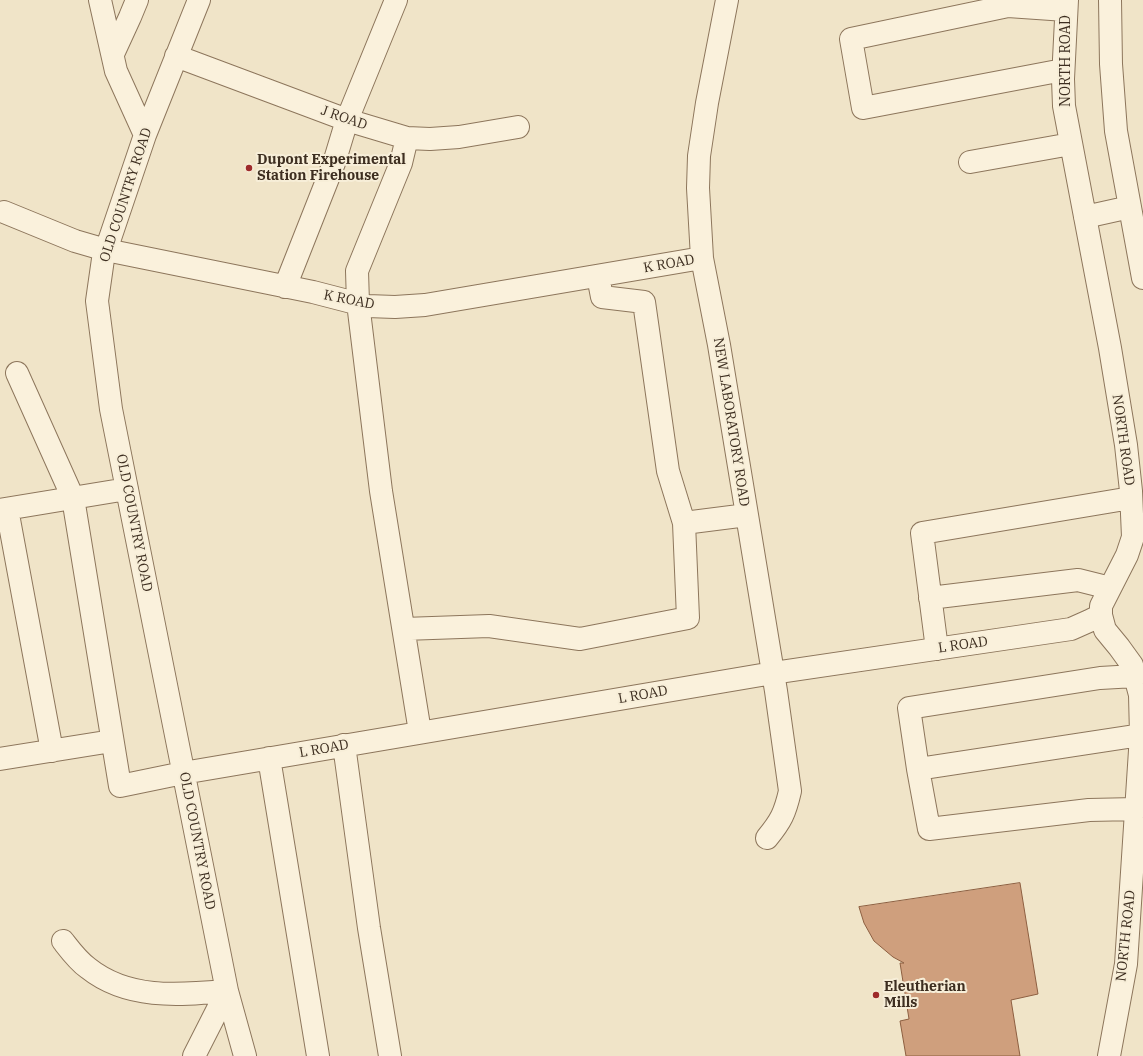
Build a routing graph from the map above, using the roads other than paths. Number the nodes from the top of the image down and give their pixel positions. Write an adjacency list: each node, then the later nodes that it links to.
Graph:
1 (100, 0): 8 (lane)
2 (137, 0): 8 (lane)
3 (199, 0): 9 (lane, OLD COUNTRY ROAD)
4 (396, 0): 11 (lane)
5 (728, 0): 21 (lane, NEW LABORATORY ROAD)
6 (1110, 0): 17 (lane)
7 (1066, 5): 10 (lane, NORTH ROAD); 10 (lane)
8 (113, 54): 13 (lane)
9 (176, 56): 11 (lane, J ROAD); 13 (lane, OLD COUNTRY ROAD)
10 (1063, 70): 15 (lane, NORTH ROAD)
11 (347, 120): 14 (lane, J ROAD); 24 (lane)
12 (518, 127): 14 (lane, J ROAD)
13 (145, 135): 20 (lane, OLD COUNTRY ROAD)
14 (407, 138): 25 (lane)
15 (1071, 144): 16 (lane); 19 (lane, NORTH ROAD)
16 (970, 162)
17 (1130, 207): 19 (lane); 23 (lane)
18 (4, 212): 20 (lane, K ROAD)
19 (1085, 217): 27 (lane, NORTH ROAD)
20 (106, 250): 24 (lane, K ROAD); 28 (lane, OLD COUNTRY ROAD)
21 (702, 258): 22 (lane, K ROAD); 32 (lane, NEW LABORATORY ROAD)
22 (598, 276): 25 (lane, K ROAD); 33 (lane)
23 (1143, 278)
24 (285, 287): 25 (lane, K ROAD)
25 (358, 303): 37 (lane)
26 (16, 373): 29 (lane)
27 (1135, 457): 30 (lane, NORTH ROAD)
28 (127, 488): 29 (lane); 49 (lane, OLD COUNTRY ROAD)
29 (73, 498): 31 (lane); 43 (lane)
30 (1131, 498): 34 (lane, NORTH ROAD); 35 (lane)
31 (3, 510): 45 (lane)
32 (747, 515): 33 (lane); 39 (lane, NEW LABORATORY ROAD)
33 (684, 523): 37 (lane)
34 (1110, 588): 35 (lane); 36 (lane, NORTH ROAD)
35 (930, 598): 38 (lane)
36 (1101, 615): 38 (lane, L ROAD); 40 (lane, NORTH ROAD)
37 (404, 629): 41 (lane)
38 (937, 649): 39 (lane, L ROAD)
39 (772, 673): 41 (lane, L ROAD); 51 (lane, NEW LABORATORY ROAD)
40 (1135, 676): 42 (lane, NORTH ROAD); 48 (lane)
41 (420, 732): 44 (lane, L ROAD)
42 (1141, 736): 48 (lane); 50 (lane, NORTH ROAD)
43 (112, 741): 45 (lane); 49 (lane, L ROAD)
44 (344, 745): 46 (lane, L ROAD); 57 (lane)
45 (52, 751): 47 (lane)
46 (268, 758): 49 (lane, L ROAD); 56 (lane)
47 (0, 760)
48 (918, 769): 50 (lane)
49 (183, 773): 53 (lane, OLD COUNTRY ROAD)
50 (1136, 809): 58 (lane, NORTH ROAD)
51 (767, 838)
52 (63, 941): 53 (lane)
53 (227, 990): 54 (lane); 55 (lane, OLD COUNTRY ROAD)
54 (194, 1056)
55 (245, 1056)
56 (318, 1056)
57 (390, 1056)
58 (1109, 1056)

